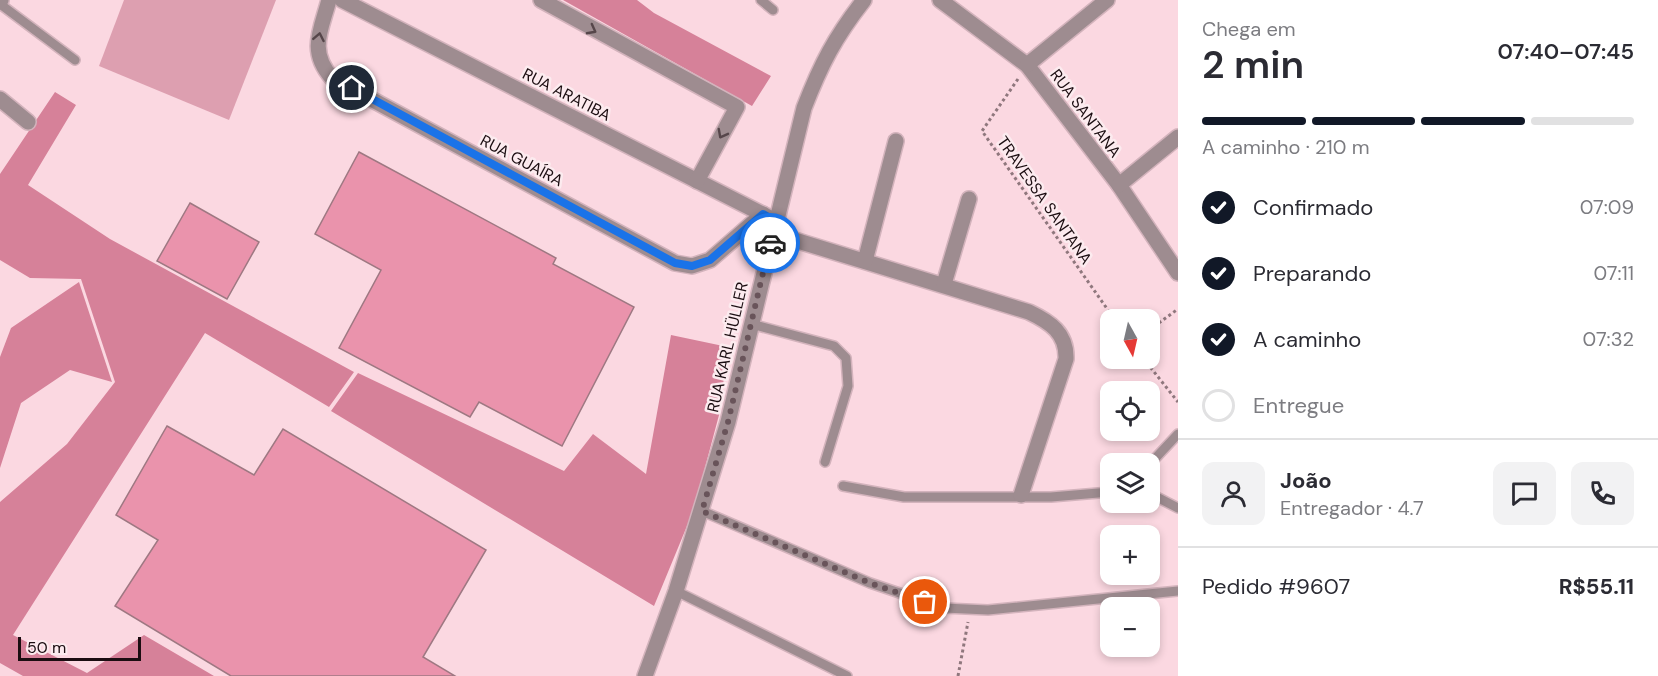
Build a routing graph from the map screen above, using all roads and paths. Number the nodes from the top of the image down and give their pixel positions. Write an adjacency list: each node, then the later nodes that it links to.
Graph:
1 (329, 0): 19 (street, RUA GUAÍRA, one-way to 1)
2 (342, 0): 16 (street, RUA ARATIBA)
3 (541, 0): 16 (street, one-way to 16)
4 (761, 0): 9 (lane)
5 (864, 0): 19 (street, RUA KARL HÜLLER)
6 (940, 0): 11 (street, RUA SANTANA)
7 (1107, 0): 11 (street)
8 (0, 2): 10 (lane)
9 (773, 10)
10 (75, 60)
11 (1027, 65): 17 (street, RUA SANTANA); 23 (path, TRAVESSA SANTANA)
12 (0, 99): 13 (street)
13 (28, 122)
14 (1178, 137): 17 (street)
15 (896, 141): 20 (street)
16 (697, 181): 19 (street, RUA ARATIBA)
17 (1119, 185): 21 (street, RUA SANTANA)
18 (969, 199): 22 (street)
19 (770, 222): 20 (street, RUA ARATIBA); 26 (street, RUA KARL HÜLLER)
20 (865, 261): 22 (street, RUA ARATIBA)
21 (1178, 273)
22 (944, 284): 34 (street, RUA ARATIBA)
23 (1107, 309)
24 (1178, 309): 25 (path)
25 (1160, 322)
26 (751, 324): 31 (lane); 37 (street, RUA KARL HÜLLER)
27 (1152, 369): 28 (path)
28 (1178, 402)
29 (1178, 434): 30 (lane)
30 (1160, 453)
31 (825, 462)
32 (843, 486): 34 (lane)
33 (1100, 493): 34 (lane)
34 (1021, 495)
35 (1160, 498): 36 (lane)
36 (1178, 508)
37 (702, 511): 38 (street, RUA KARL HÜLLER); 40 (lane)
38 (676, 591): 41 (street, RUA KARL HÜLLER); 42 (lane)
39 (1178, 591): 40 (lane)
40 (970, 611): 43 (path)
41 (645, 676)
42 (847, 676)
43 (958, 676)

